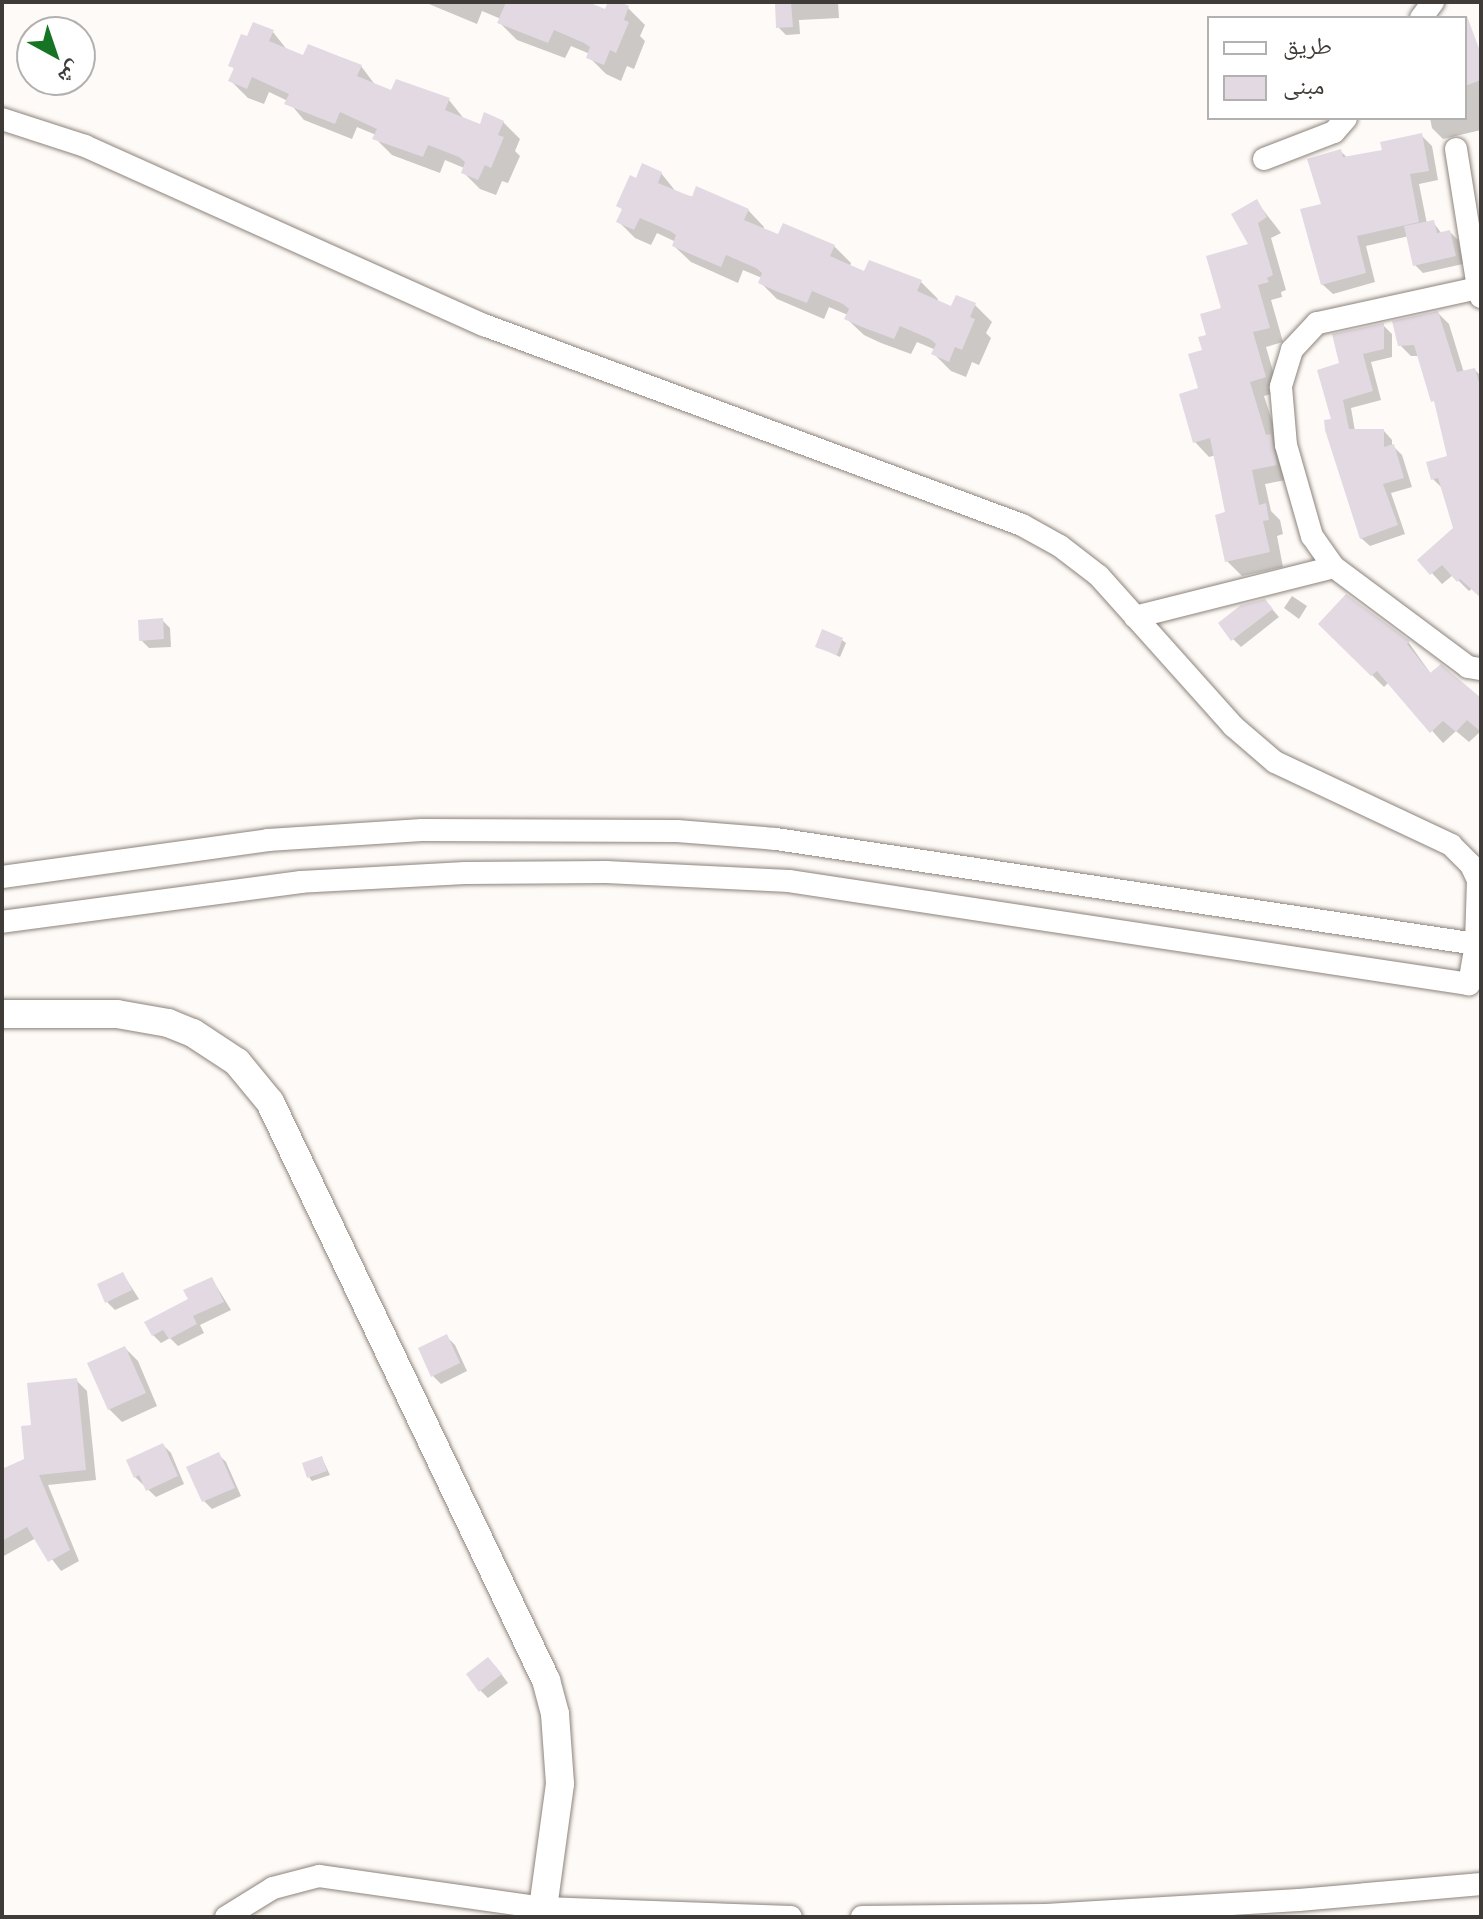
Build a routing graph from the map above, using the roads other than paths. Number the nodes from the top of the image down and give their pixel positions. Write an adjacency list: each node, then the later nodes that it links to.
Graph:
1 (2, 119): 7 (street)
2 (1344, 120): 4 (street)
3 (1456, 149): 5 (street)
4 (1264, 159)
5 (1480, 292): 6 (street)
6 (1334, 567): 7 (street); 8 (street)
7 (1135, 617): 11 (street)
8 (1481, 669)
9 (2, 877): 11 (street)
10 (2, 922): 11 (street)
11 (1476, 944)
12 (2, 1014): 14 (street)
13 (1481, 1884): 15 (street)
14 (543, 1908): 16 (street); 17 (street)
15 (1279, 1909): 19 (street)
16 (226, 1917)
17 (791, 1917)
18 (862, 1917): 19 (street)
19 (904, 1917)

